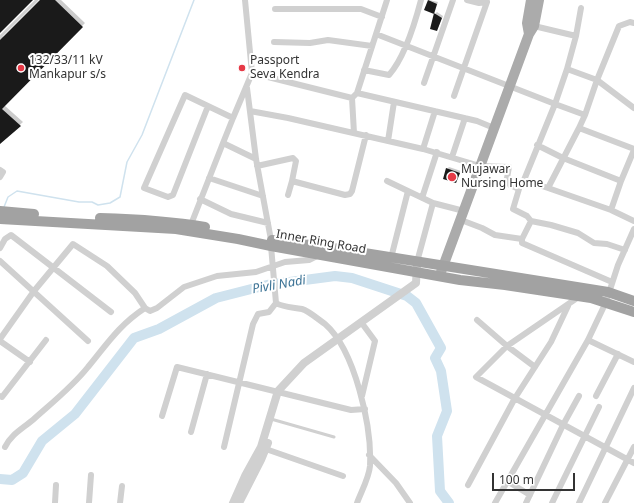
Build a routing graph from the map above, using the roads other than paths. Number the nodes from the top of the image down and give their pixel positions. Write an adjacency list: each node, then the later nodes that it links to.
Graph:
1 (37, 0): 17 (lane)
2 (246, 0): 25 (street)
3 (387, 0): 12 (street)
4 (421, 0): 19 (street)
5 (454, 0): 21 (street)
6 (467, 0): 9 (street)
7 (531, 0): 14 (main road)
8 (540, 0): 14 (main road)
9 (484, 1): 22 (street)
10 (581, 8): 16 (street)
11 (275, 9): 12 (street)
12 (382, 17): 15 (street)
13 (634, 23): 26 (street)
14 (532, 30): 16 (street); 29 (main road)
15 (376, 34): 19 (street); 20 (street)
16 (576, 36): 23 (street)
17 (0, 37)
18 (274, 42): 20 (street)
19 (405, 45): 21 (street); 24 (street)
20 (372, 46): 24 (street)
21 (434, 56): 22 (street); 27 (street)
22 (463, 68): 29 (street); 31 (street)
23 (567, 69): 26 (street); 33 (street)
24 (364, 70): 30 (street)
25 (252, 73): 28 (street); 30 (street)
26 (597, 80): 35 (street); 38 (street)
27 (424, 83)
28 (246, 86): 36 (street); 39 (street)
29 (509, 87): 33 (street); 41 (main road)
30 (354, 96): 32 (street); 43 (street)
31 (454, 96)
32 (394, 102): 37 (street); 45 (street)
33 (554, 104): 38 (street); 47 (street)
34 (208, 106): 34 (street); 39 (street)
35 (634, 108)
36 (250, 111): 43 (street); 53 (street)
37 (435, 112): 40 (street); 48 (street)
38 (585, 115): 42 (street)
39 (233, 118): 46 (street)
40 (465, 118): 41 (street); 51 (street)
41 (494, 128): 54 (main road)
42 (579, 128): 49 (street); 52 (street)
43 (354, 133): 44 (street)
44 (366, 136): 45 (street); 60 (street)
45 (388, 141): 48 (street)
46 (223, 143): 53 (street); 57 (street)
47 (537, 145): 52 (street); 58 (street)
48 (423, 149): 50 (street)
49 (634, 149): 59 (street)
50 (437, 152): 51 (street); 67 (street)
51 (452, 157): 54 (street)
52 (563, 158): 59 (street); 62 (street)
53 (257, 162): 60 (street); 66 (street)
54 (480, 166): 63 (street); 72 (main road)
55 (0, 170): 56 (street)
56 (0, 178)
57 (209, 178): 66 (street); 68 (street)
58 (524, 180): 62 (street); 63 (street)
59 (621, 180): 70 (street)
60 (292, 181): 65 (street)
61 (386, 181): 64 (street)
62 (548, 188): 70 (street)
63 (519, 189): 73 (street)
64 (408, 191): 67 (street); 84 (street)
65 (288, 195)
66 (263, 196): 75 (street)
67 (422, 198): 69 (street)
68 (200, 199): 75 (street); 76 (street)
69 (433, 203): 72 (street); 88 (street)
70 (610, 210): 74 (street)
71 (1, 214): 76 (highway, Inner Ring Road); 76 (highway, Inner Ring Road)
72 (462, 215): 78 (street); 87 (main road)
73 (531, 221): 78 (street); 82 (street)
74 (634, 221)
75 (268, 223): 80 (street)
76 (190, 228): 80 (highway, Inner Ring Road)
77 (634, 229): 79 (street)
78 (522, 239): 92 (street)
79 (632, 241): 82 (street)
80 (271, 243): 83 (highway, Inner Ring Road); 84 (highway, Inner Ring Road); 89 (street)
81 (0, 248): 86 (street)
82 (625, 250): 92 (street)
83 (320, 254): 88 (highway, Inner Ring Road); 89 (street)
84 (392, 258): 88 (highway, Inner Ring Road)
85 (0, 261): 91 (street)
86 (54, 266): 91 (street); 97 (street); 98 (street)
87 (444, 266): 88 (highway, Inner Ring Road); 90 (main road); 92 (highway, Inner Ring Road)
88 (417, 267): 90 (highway, Inner Ring Road); 101 (street)
89 (272, 268): 95 (street); 97 (street)
90 (439, 276): 93 (highway, Inner Ring Road)
91 (34, 291): 103 (street); 106 (street)
92 (609, 292): 93 (highway, Inner Ring Road); 94 (highway, Inner Ring Road); 99 (highway, Inner Ring Road); 105 (street)
93 (580, 296): 96 (street)
94 (634, 301)
95 (276, 303): 102 (street); 113 (street)
96 (569, 305): 107 (street); 111 (street)
97 (145, 308): 130 (street)
98 (111, 312)
99 (634, 312)
100 (477, 320): 107 (street)
101 (361, 322): 102 (street); 119 (street)
102 (337, 339): 115 (street); 119 (street)
103 (0, 340): 109 (street)
104 (46, 340): 109 (street)
105 (588, 340): 108 (street); 123 (street)
106 (88, 341)
107 (507, 346): 111 (street); 120 (street)
108 (618, 354): 110 (street); 117 (street)
109 (30, 362): 118 (street)
110 (634, 362)
111 (535, 367): 120 (street)
112 (207, 374): 113 (street); 124 (street); 127 (street)
113 (240, 382): 115 (street); 131 (street)
114 (634, 388): 134 (street)
115 (277, 395): 122 (street); 125 (street)
116 (579, 396): 126 (street)
117 (596, 396)
118 (1, 398)
119 (362, 398): 122 (street)
120 (515, 398): 123 (street); 142 (street)
121 (599, 408): 129 (street)
122 (365, 409): 135 (street)
123 (545, 415): 126 (street); 140 (street)
124 (162, 416)
125 (271, 419): 128 (lane); 133 (street)
126 (563, 425): 129 (street); 144 (street)
127 (191, 432)
128 (334, 437)
129 (584, 437): 134 (street); 154 (street)
130 (5, 447)
131 (224, 447)
132 (634, 447): 136 (street)
133 (264, 448): 139 (street); 148 (street); 149 (street)
134 (606, 448): 136 (street); 155 (street)
135 (370, 455): 150 (street); 151 (street)
136 (627, 460): 137 (street); 156 (street)
137 (634, 463)
138 (91, 474): 146 (street)
139 (343, 476)
140 (507, 482): 144 (street); 152 (street)
141 (56, 485): 145 (street)
142 (468, 485)
143 (122, 486): 147 (street)
144 (530, 495): 153 (street)
145 (55, 503)
146 (89, 503)
147 (120, 503)
148 (233, 503)
149 (239, 503)
150 (357, 503)
151 (410, 503)
152 (496, 503)
153 (526, 503)
154 (552, 503)
155 (579, 503)
156 (605, 503)

